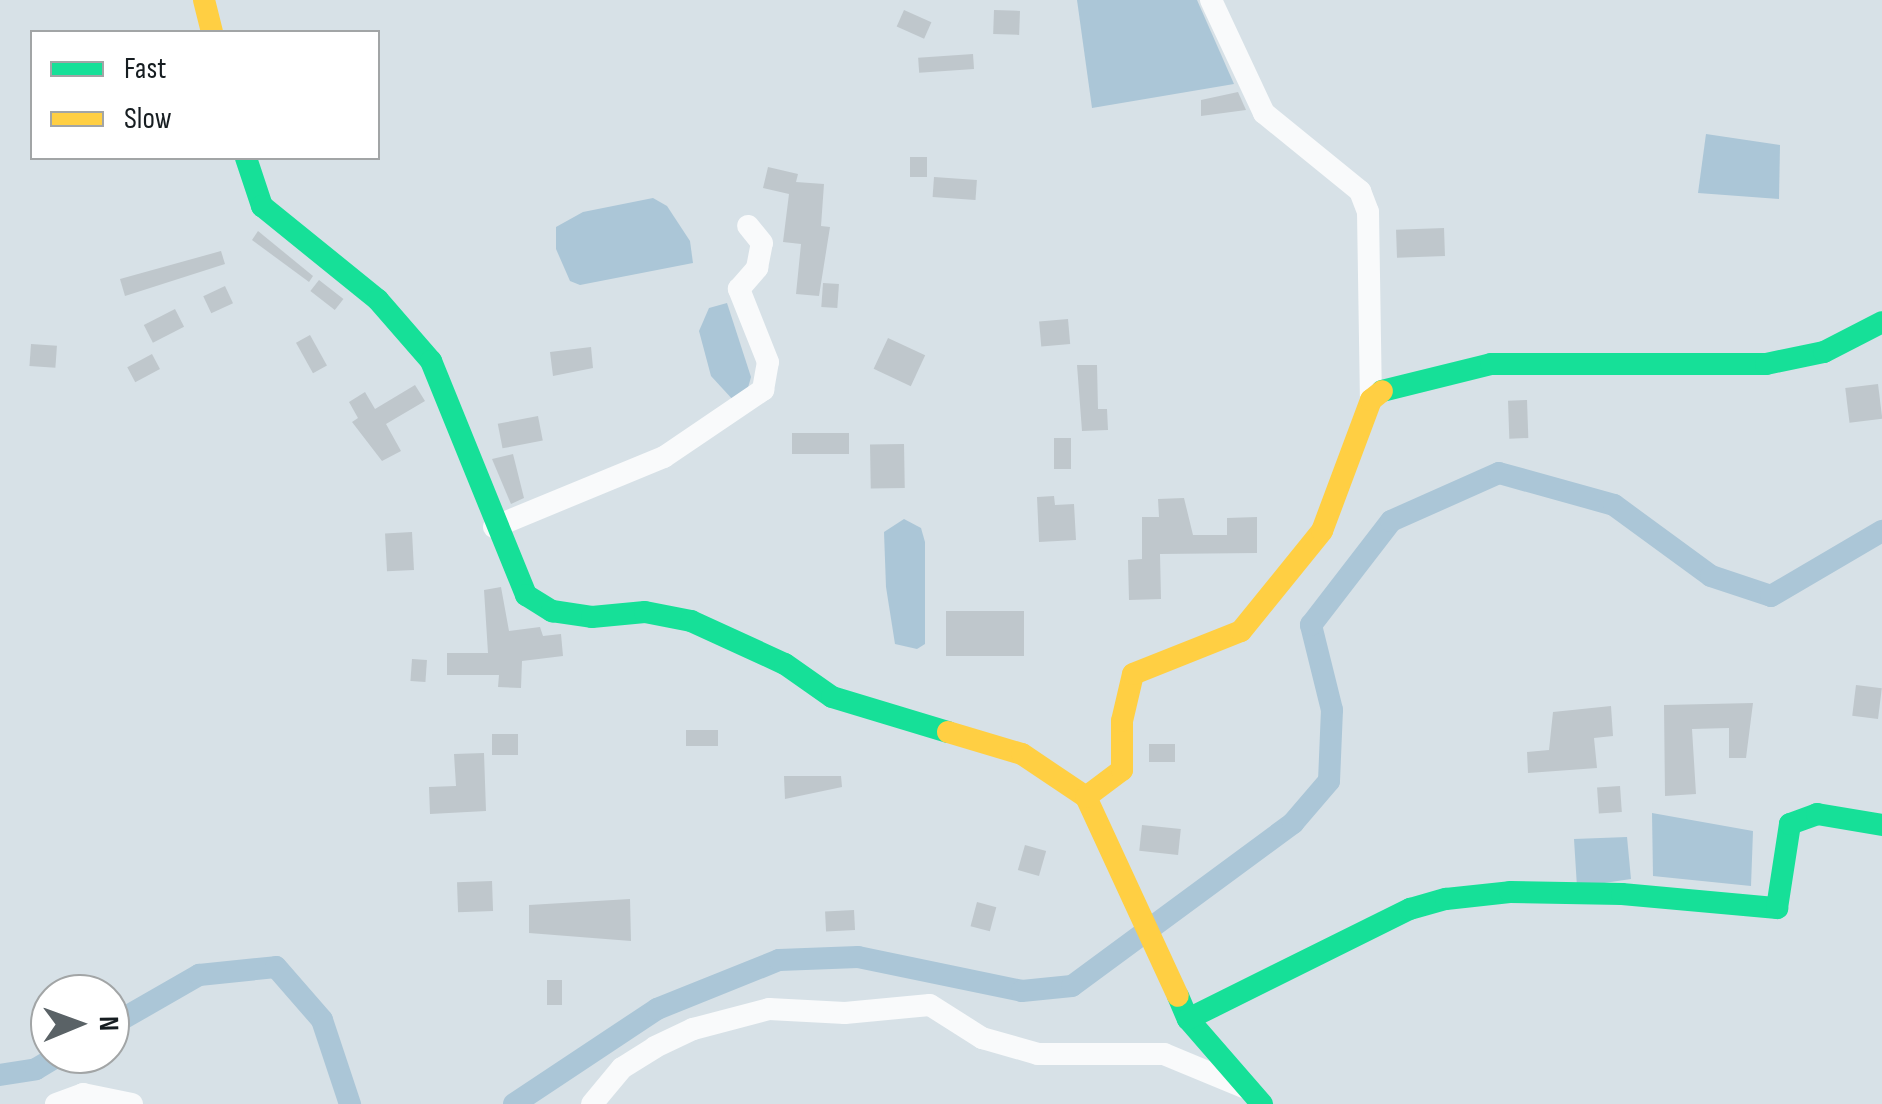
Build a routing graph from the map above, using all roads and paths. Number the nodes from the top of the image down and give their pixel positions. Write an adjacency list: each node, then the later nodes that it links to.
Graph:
1 (204, 0): 3 (street)
2 (1210, 0): 7 (street)
3 (212, 30)
4 (247, 160): 8 (street)
5 (748, 226): 8 (street)
6 (1882, 322): 7 (street)
7 (1370, 400): 9 (street)
8 (494, 527): 9 (street)
9 (1086, 796): 11 (street)
10 (1882, 826): 11 (street)
11 (1188, 1020): 12 (street)
12 (1254, 1096): 15 (street)
13 (56, 1104): 14 (street)
14 (132, 1104)
15 (592, 1104)

